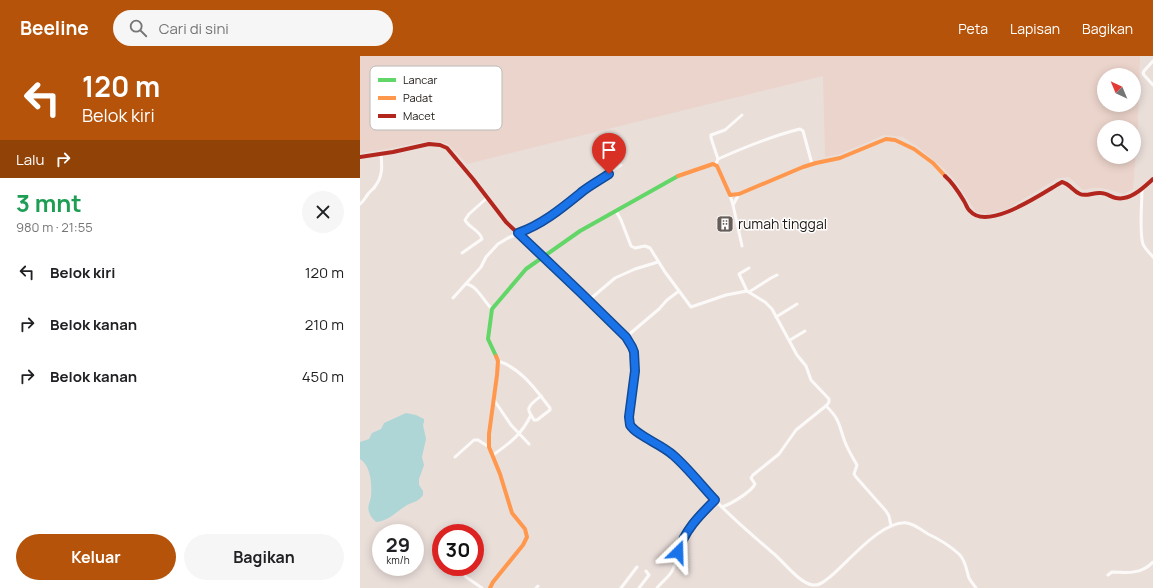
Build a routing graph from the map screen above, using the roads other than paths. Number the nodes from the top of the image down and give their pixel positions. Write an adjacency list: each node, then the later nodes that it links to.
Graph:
1 (1153, 61): 2 (street)
2 (1153, 85)
3 (742, 116): 6 (street)
4 (381, 154): 5 (street); 14 (street); 15 (street)
5 (360, 157)
6 (718, 159): 7 (street); 8 (street)
7 (716, 164): 13 (street); 17 (street)
8 (812, 164): 11 (street); 12 (street)
9 (621, 165): 18 (street)
10 (1153, 179): 11 (street)
11 (1142, 189): 22 (street)
12 (739, 194): 13 (street); 16 (street)
13 (730, 195): 16 (street)
14 (487, 198): 18 (street); 20 (street)
15 (360, 204)
16 (733, 205): 19 (street)
17 (616, 211): 21 (street); 23 (street)
18 (518, 233): 21 (street); 26 (street)
19 (742, 246)
20 (462, 253)
21 (543, 257): 30 (street); 32 (street)
22 (1153, 257)
23 (658, 262): 27 (street); 30 (street)
24 (749, 268): 28 (street)
25 (777, 275): 28 (street)
26 (466, 284): 29 (street); 32 (street)
27 (679, 291): 28 (street); 35 (street)
28 (748, 292): 33 (street)
29 (453, 298)
30 (589, 300): 35 (street)
31 (797, 304): 33 (street)
32 (492, 309): 37 (street)
33 (776, 317): 36 (street)
34 (805, 331): 36 (street)
35 (626, 337): 47 (street)
36 (790, 340): 40 (street)
37 (498, 361): 38 (street); 39 (street)
38 (541, 396): 41 (street); 41 (street)
39 (494, 400): 42 (street); 44 (street)
40 (826, 406): 48 (street); 49 (street)
41 (531, 415): 42 (street)
42 (519, 434): 43 (street); 45 (street)
43 (529, 444)
44 (489, 447): 45 (street); 46 (street)
45 (493, 455): 57 (street)
46 (455, 457)
47 (715, 500): 48 (street); 55 (street)
48 (722, 507): 49 (street)
49 (891, 526): 61 (street)
50 (1153, 562): 53 (street)
51 (637, 568): 58 (street)
52 (646, 571): 59 (street)
53 (1108, 575)
54 (465, 576): 56 (street)
55 (658, 586): 60 (street)
56 (482, 588)
57 (490, 588)
58 (621, 588)
59 (639, 588)
60 (663, 588)
61 (976, 588)

